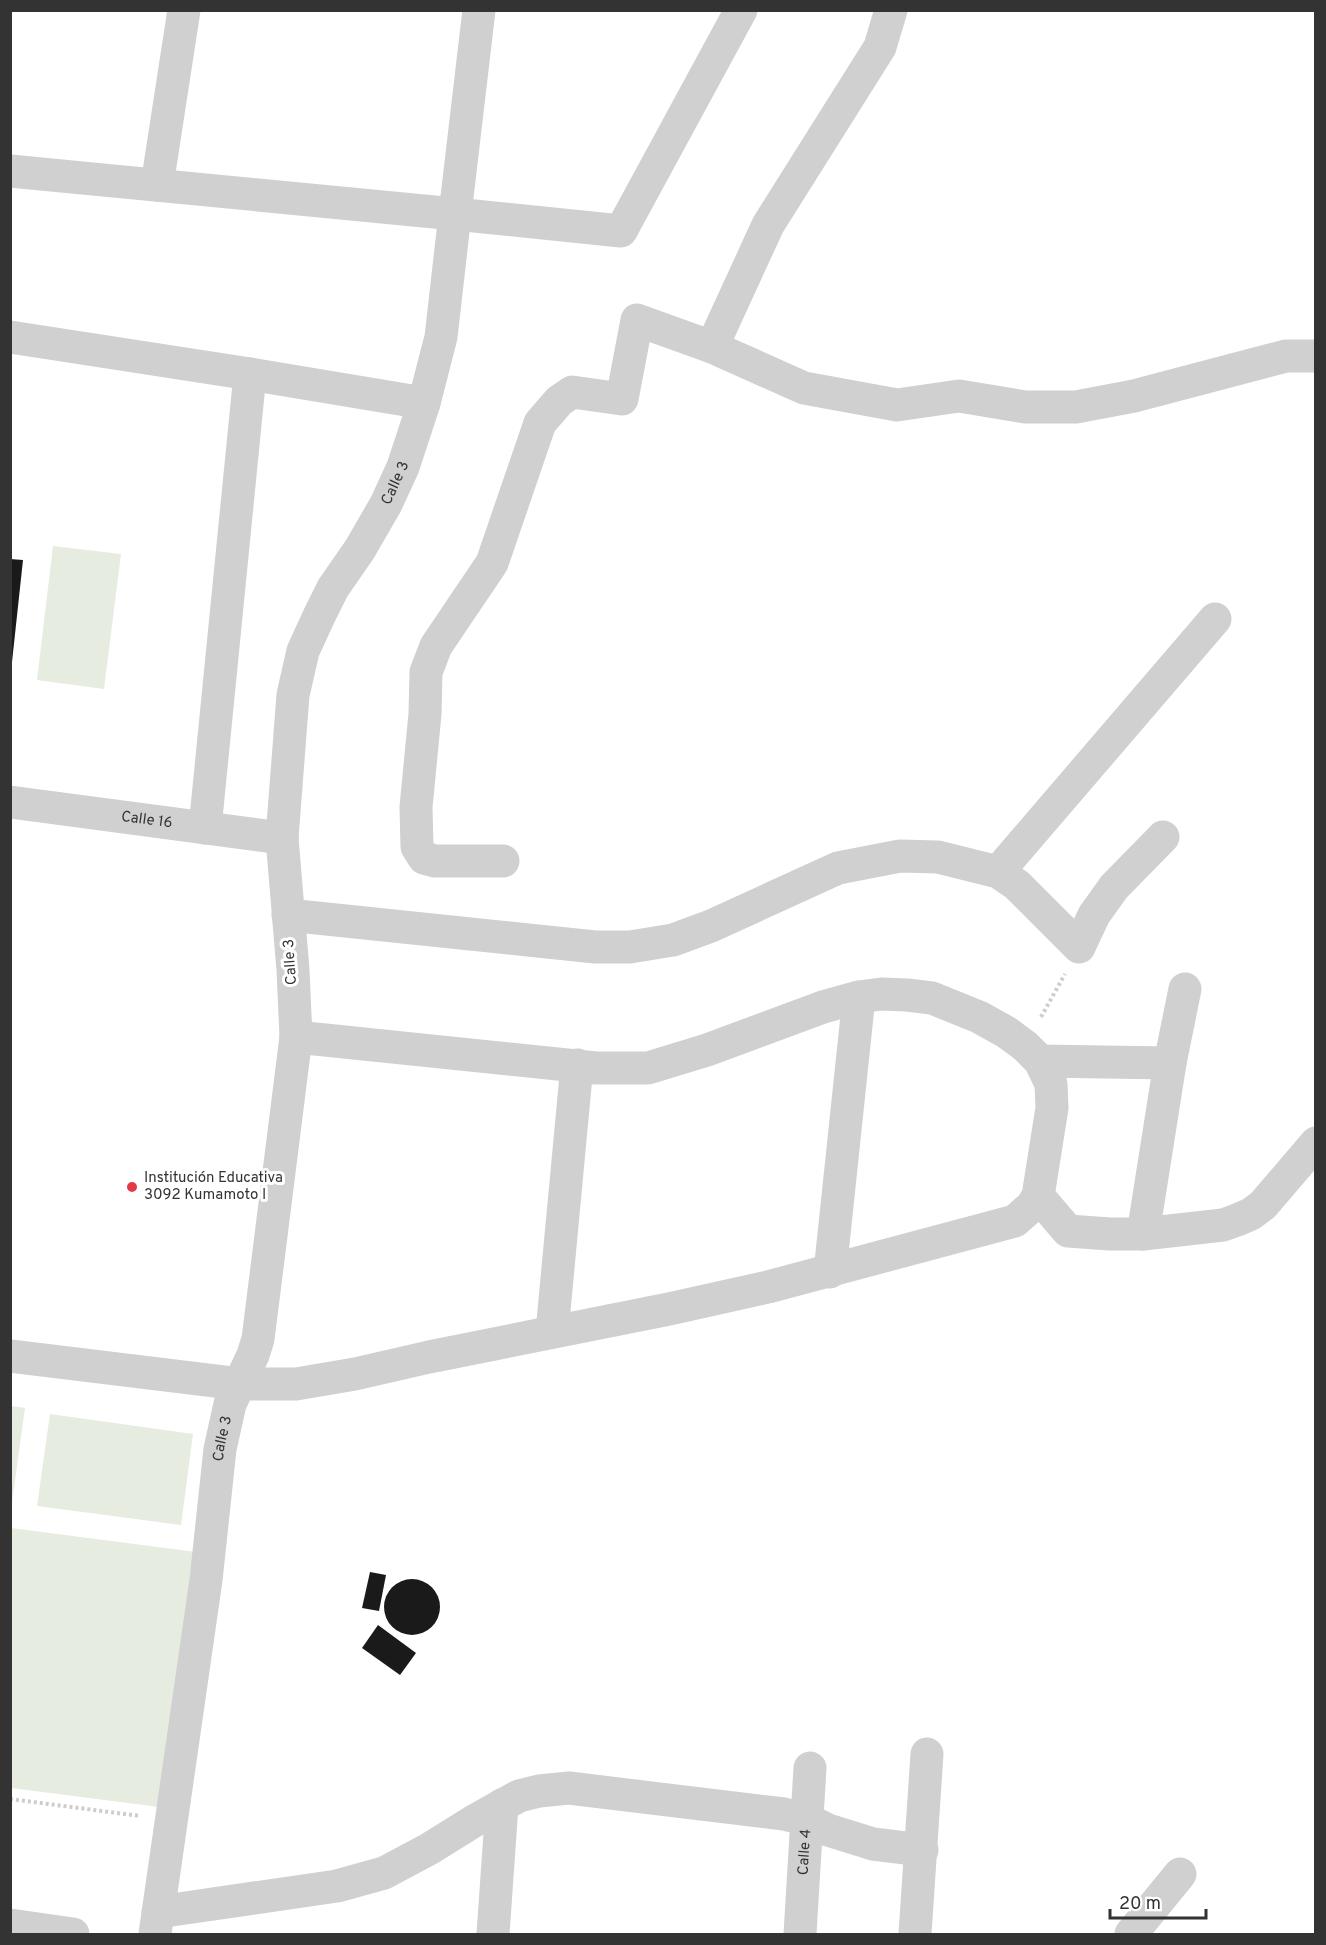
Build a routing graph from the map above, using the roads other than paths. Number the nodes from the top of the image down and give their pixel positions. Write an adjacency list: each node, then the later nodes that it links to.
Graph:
1 (184, 10): 6 (street)
2 (479, 10): 7 (street, Calle 3)
3 (741, 10): 7 (street)
4 (891, 10): 9 (street)
5 (10, 171): 6 (street)
6 (157, 185): 7 (street)
7 (455, 214): 12 (street, Calle 3)
8 (10, 337): 11 (street)
9 (712, 347): 10 (street); 18 (street)
10 (1316, 356)
11 (250, 374): 12 (street); 15 (street)
12 (424, 403): 17 (street, Calle 3)
13 (1215, 618): 19 (street)
14 (10, 802): 15 (street, Calle 16)
15 (205, 828): 17 (street, Calle 16)
16 (1163, 837): 19 (street)
17 (282, 838): 20 (street, Calle 3)
18 (503, 861)
19 (998, 872): 20 (street)
20 (288, 915): 23 (street, Calle 3)
21 (1185, 988): 25 (street)
22 (859, 997): 24 (street); 26 (street); 30 (street)
23 (296, 1037): 26 (street); 33 (street, Calle 3)
24 (1032, 1053): 25 (street); 28 (street)
25 (1170, 1063): 29 (street)
26 (577, 1065): 31 (street)
27 (1316, 1143): 29 (street)
28 (1038, 1196): 29 (street); 30 (street)
29 (1143, 1234)
30 (830, 1272): 31 (street)
31 (552, 1332): 33 (street)
32 (10, 1356): 33 (street)
33 (240, 1384): 40 (street, Calle 3)
34 (927, 1754): 38 (street)
35 (810, 1768): 37 (street, Calle 4)
36 (502, 1805): 37 (street); 40 (street); 43 (street)
37 (808, 1820): 38 (street); 44 (street, Calle 4)
38 (922, 1850): 45 (street)
39 (1180, 1874): 46 (street)
40 (157, 1923)
41 (24, 1929): 42 (street)
42 (73, 1935)
43 (493, 1935)
44 (800, 1935)
45 (915, 1935)
46 (1131, 1935)

